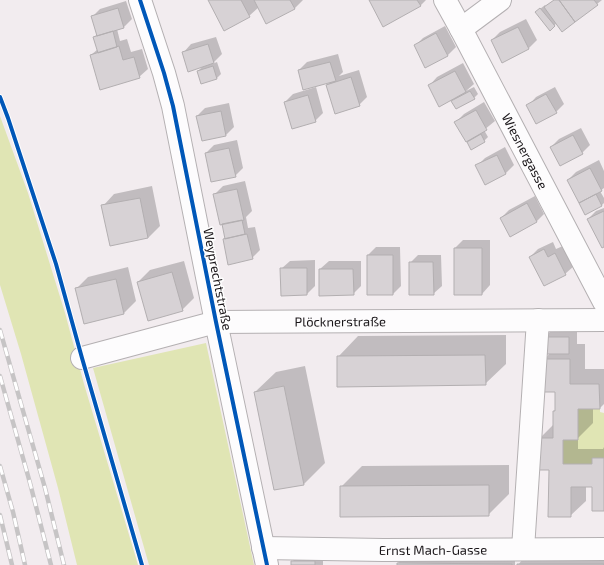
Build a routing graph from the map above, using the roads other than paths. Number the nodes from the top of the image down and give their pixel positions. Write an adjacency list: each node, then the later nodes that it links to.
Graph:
1 (140, 0): 8 (street, Weyprechtstraße)
2 (445, 0): 4 (street, Wiesnergasse)
3 (500, 0): 4 (street)
4 (461, 28): 5 (street, Wiesnergasse)
5 (604, 302)
6 (538, 320): 7 (street, Plöcknerstraße); 8 (street, Plöcknerstraße); 10 (street)
7 (604, 320)
8 (216, 322): 9 (street, Plöcknerstraße); 12 (street, Weyprechtstraße)
9 (82, 358)
10 (523, 549): 11 (street, Ernst Mach-Gasse); 12 (street, Ernst Mach-Gasse)
11 (604, 549)
12 (265, 556)

